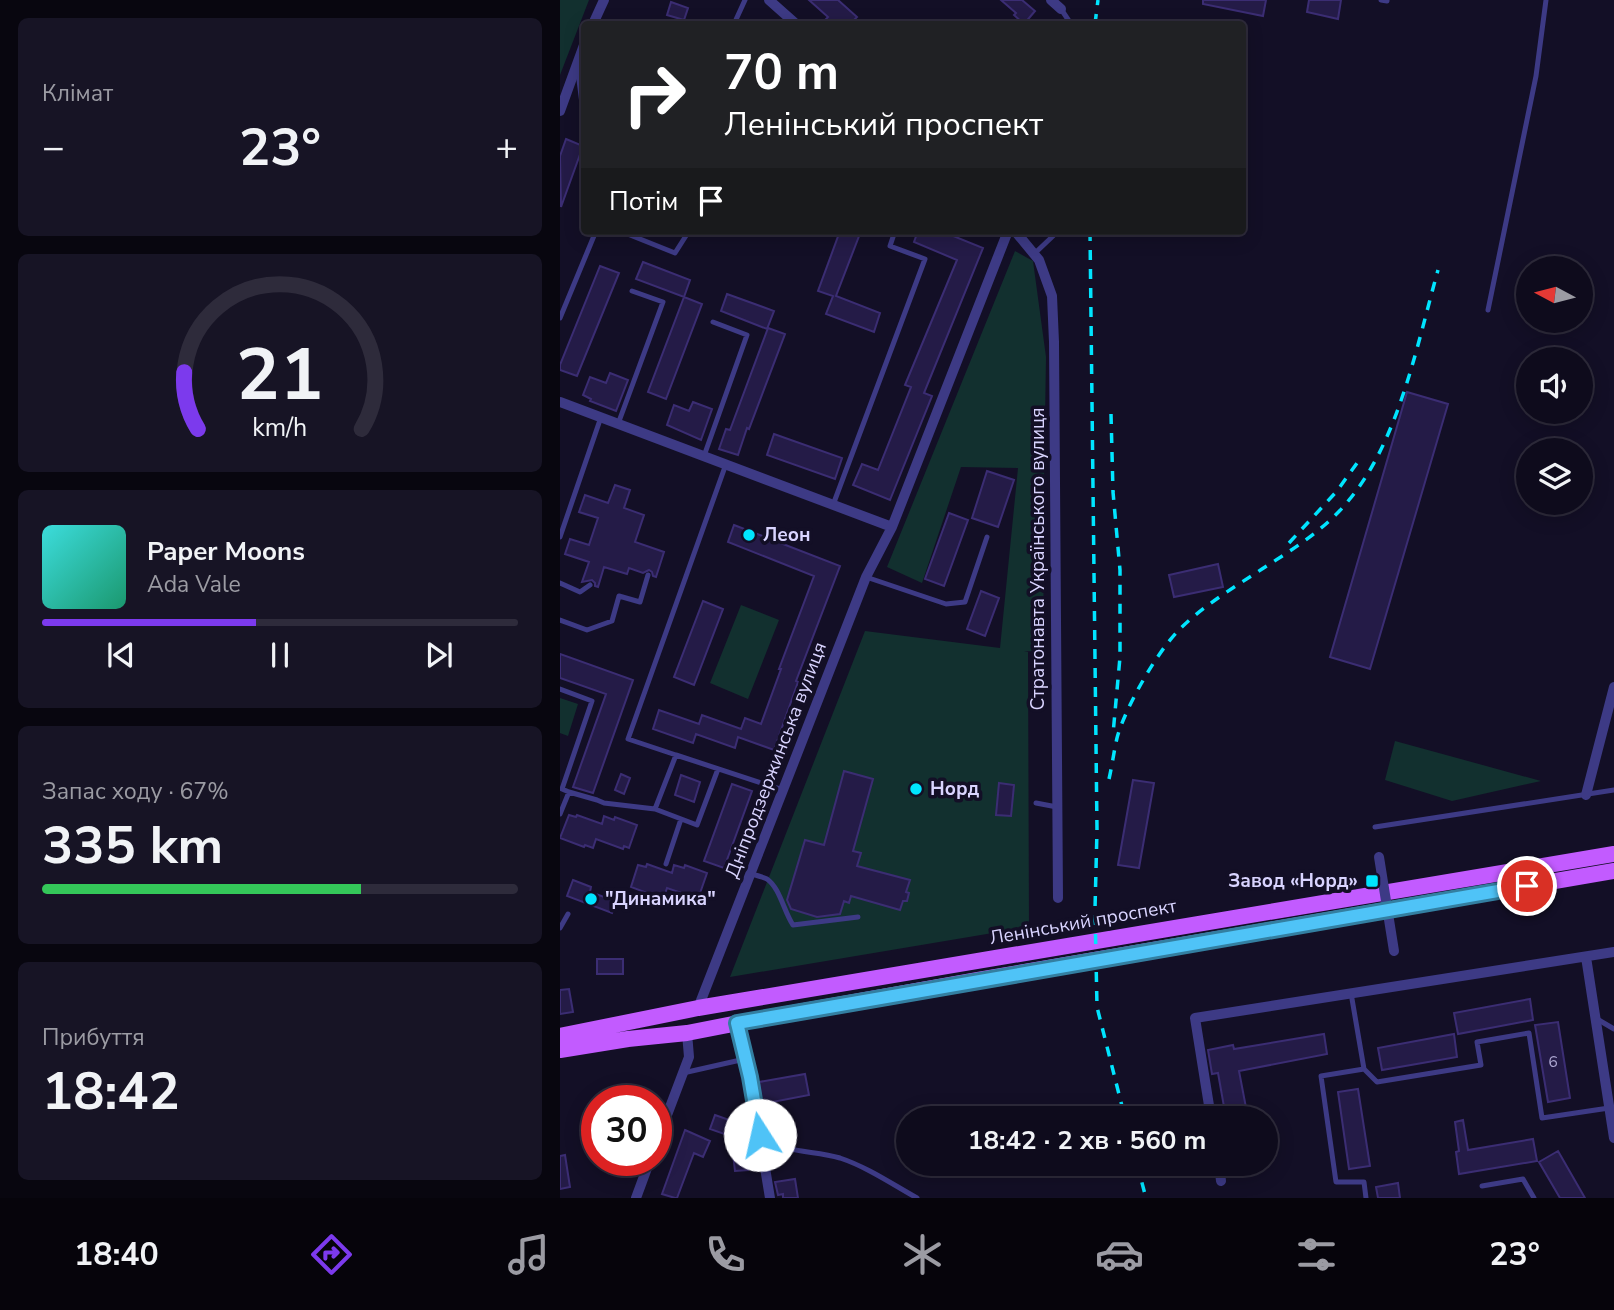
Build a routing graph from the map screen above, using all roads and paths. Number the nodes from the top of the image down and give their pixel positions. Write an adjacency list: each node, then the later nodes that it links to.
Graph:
1 (604, 0): 9 (street)
2 (746, 0): 10 (lane)
3 (769, 0): 11 (street)
4 (1051, 0): 8 (street)
5 (1381, 0): 6 (lane)
6 (1387, 0)
7 (1546, 0): 24 (lane)
8 (1061, 9): 12 (lane)
9 (594, 21)
10 (736, 21)
11 (793, 21)
12 (1069, 21)
13 (581, 67): 14 (street)
14 (560, 111)
15 (594, 235): 25 (lane)
16 (630, 235): 17 (lane)
17 (686, 235)
18 (894, 235): 32 (lane)
19 (1006, 235): 33 (street, Дніпродзержинська вулиця)
20 (1018, 235): 22 (street, Стратонавта Українського вулиця)
21 (1053, 235): 22 (lane)
22 (1033, 254): 50 (street, Стратонавта Українського вулиця)
23 (632, 290): 29 (lane)
24 (1488, 310)
25 (560, 318)
26 (713, 322): 30 (lane)
27 (561, 404): 28 (street)
28 (601, 417): 29 (street); 34 (lane)
29 (618, 424): 30 (street)
30 (704, 456): 31 (street)
31 (726, 464): 32 (street); 43 (lane)
32 (833, 505): 33 (street)
33 (892, 527): 37 (street, Дніпродзержинська вулиця)
34 (560, 537)
35 (987, 537): 37 (lane)
36 (648, 575): 40 (lane)
37 (866, 577): 45 (street, Дніпродзержинська вулиця)
38 (560, 583): 39 (lane)
39 (590, 584)
40 (560, 620)
41 (1614, 687): 48 (street)
42 (560, 689): 47 (lane)
43 (676, 755): 44 (lane); 51 (lane)
44 (718, 769): 45 (lane); 53 (lane)
45 (783, 790): 59 (street, Дніпродзержинська вулиця)
46 (1614, 790): 48 (lane)
47 (569, 792): 51 (lane); 52 (lane)
48 (1586, 795): 54 (lane)
49 (1036, 803): 50 (lane)
50 (1057, 807): 60 (street, Стратонавта Українського вулиця)
51 (655, 810): 53 (lane)
52 (560, 814)
53 (681, 819): 57 (lane)
54 (1375, 827)
55 (1614, 854): 68 (main road, Ленінський проспект)
56 (1379, 857): 64 (street, bridge)
57 (666, 864)
58 (1614, 871): 70 (main road, Ленінський проспект)
59 (751, 874): 62 (lane); 68 (street, Дніпродзержинська вулиця)
60 (1058, 898)
61 (568, 914): 63 (lane)
62 (858, 917)
63 (560, 928)
64 (1394, 951)
65 (1614, 952): 66 (street)
66 (1586, 957): 67 (street); 69 (street)
67 (1351, 993): 77 (lane); 80 (street)
68 (702, 1007): 71 (main road); 74 (main road, Ленінський проспект)
69 (1595, 1017): 72 (lane); 81 (street)
70 (737, 1023): 71 (main road, Ленінський проспект); 76 (street)
71 (709, 1029): 73 (main road, Ленінський проспект)
72 (1614, 1029)
73 (687, 1033): 75 (main road, Ленінський проспект); 78 (street)
74 (560, 1036)
75 (560, 1051)
76 (746, 1059): 78 (lane); 82 (street)
77 (1364, 1069): 81 (lane); 91 (lane)
78 (683, 1073): 79 (street)
79 (672, 1102)
80 (1209, 1106)
81 (1609, 1108): 83 (street)
82 (760, 1135): 89 (street); 90 (lane)
83 (1614, 1138)
84 (644, 1176): 88 (street)
85 (1220, 1176): 86 (street)
86 (1221, 1181)
87 (1482, 1186): 92 (lane)
88 (636, 1198)
89 (770, 1198)
90 (917, 1198)
91 (1366, 1198)
92 (1534, 1198)

